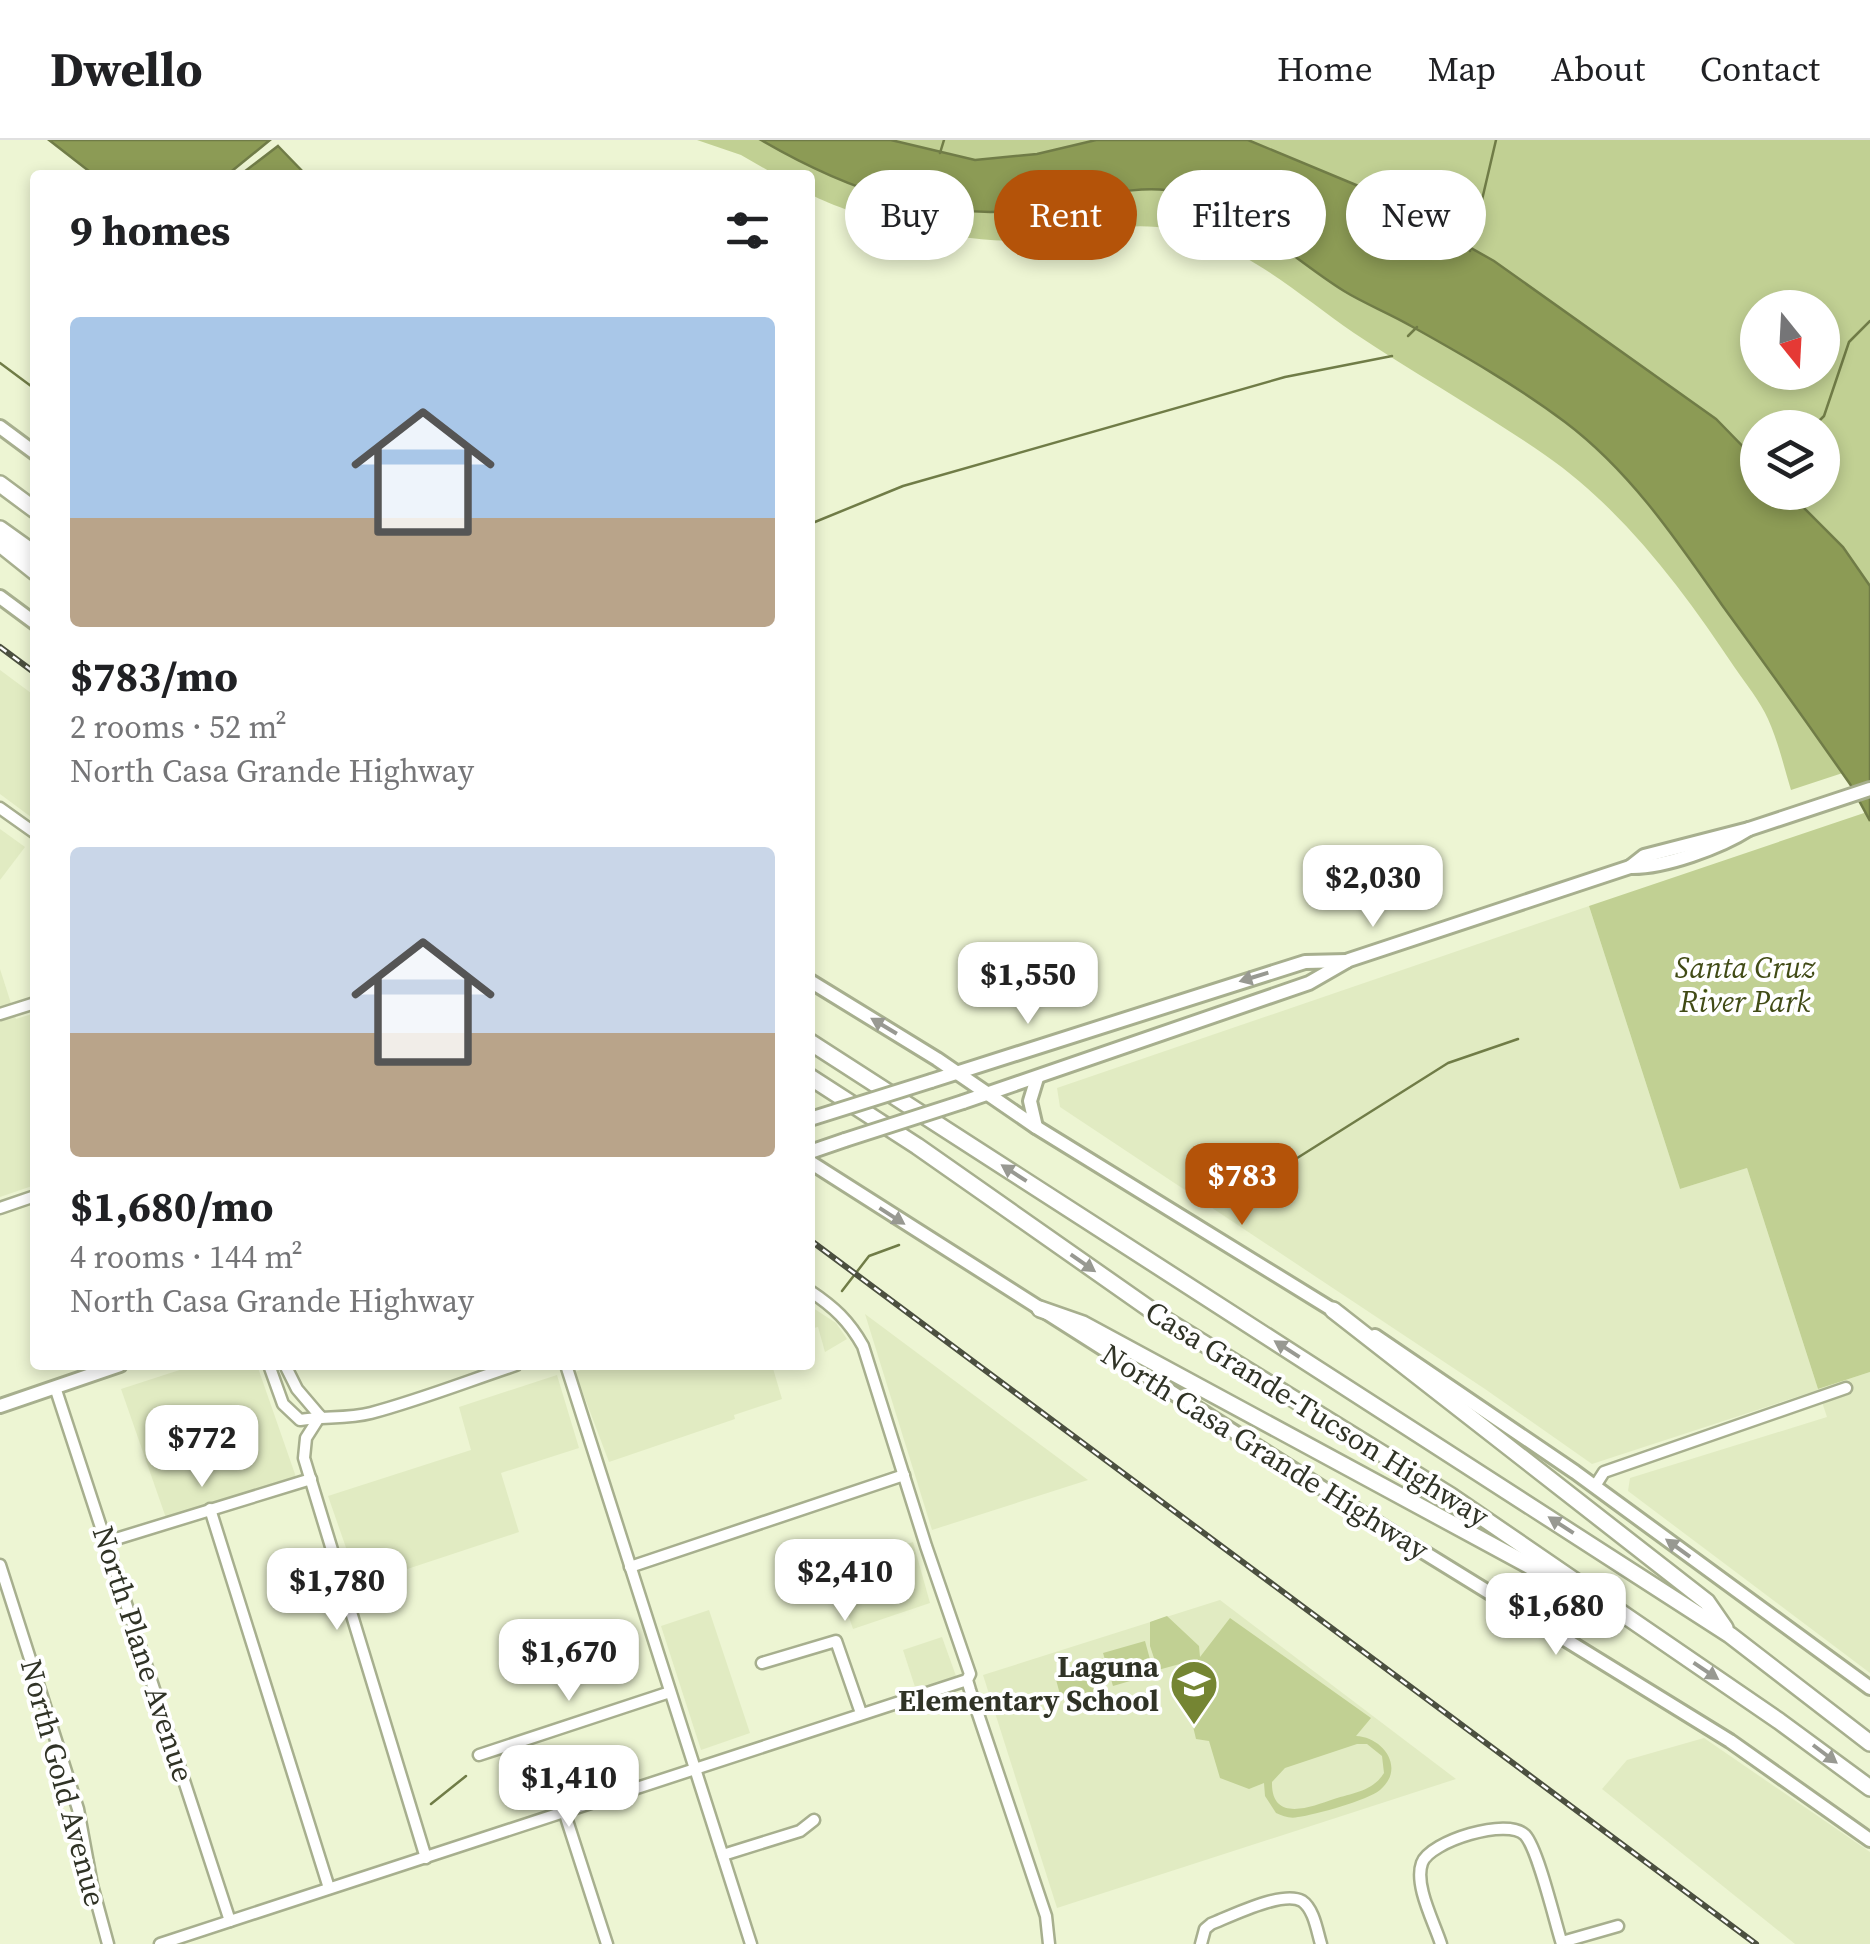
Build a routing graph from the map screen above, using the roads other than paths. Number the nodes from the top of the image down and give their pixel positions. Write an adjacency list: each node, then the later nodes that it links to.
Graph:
1 (0, 427): 2 (main road)
2 (30, 450)
3 (0, 484): 4 (highway)
4 (30, 506)
5 (0, 529): 7 (highway)
6 (0, 544): 8 (highway)
7 (30, 550)
8 (30, 568)
9 (0, 597): 10 (main road)
10 (30, 619)
11 (1870, 788): 14 (main road)
12 (0, 809): 13 (street)
13 (30, 830)
14 (1349, 960): 19 (main road, one-way to 19); 20 (main road)
15 (815, 984): 19 (main road, one-way to 15)
16 (30, 1005): 17 (street)
17 (0, 1014)
18 (815, 1045): 49 (highway, Casa Grande-Tucson Highway, one-way to 18)
19 (957, 1073): 22 (main road); 23 (main road, bridge)
20 (1037, 1078): 22 (main road); 24 (main road)
21 (815, 1080): 48 (highway, Casa Grande-Tucson Highway, one-way to 48)
22 (987, 1095): 24 (main road); 25 (main road, bridge)
23 (815, 1117)
24 (1036, 1127): 31 (main road)
25 (815, 1150)
26 (815, 1165): 30 (main road, North Casa Grande Highway, one-way to 30)
27 (30, 1198): 28 (street)
28 (0, 1208)
29 (815, 1294): 41 (street)
30 (1040, 1309): 48 (highway); 61 (main road, North Casa Grande Highway)
31 (1333, 1310): 43 (main road); 49 (highway)
32 (105, 1370): 37 (main road)
33 (270, 1370): 40 (street)
34 (287, 1370): 40 (street)
35 (501, 1370): 40 (street)
36 (568, 1370): 47 (street)
37 (55, 1387): 39 (main road); 45 (street, North Plane Avenue)
38 (1846, 1388): 43 (street)
39 (0, 1406)
40 (320, 1416): 42 (street)
41 (904, 1476): 47 (street); 51 (street)
42 (311, 1479): 44 (street); 63 (street)
43 (1595, 1486): 52 (main road, one-way to 43)
44 (210, 1509): 45 (street); 64 (street)
45 (106, 1542): 65 (street, North Plane Avenue)
46 (0, 1565): 68 (street, North Gold Avenue)
47 (630, 1566): 53 (street)
48 (1620, 1612): 58 (highway, Casa Grande-Tucson Highway, one-way to 58)
49 (1730, 1635): 55 (highway, Casa Grande-Tucson Highway)
50 (762, 1662): 54 (street)
51 (967, 1680): 54 (street); 72 (street)
52 (1870, 1688)
53 (670, 1692): 56 (street); 57 (street)
54 (861, 1713): 57 (street)
55 (1870, 1743)
56 (479, 1755)
57 (695, 1768): 59 (street); 62 (street)
58 (1870, 1788)
59 (564, 1811): 63 (street); 70 (street)
60 (814, 1820): 62 (street)
61 (1870, 1840)
62 (722, 1855): 71 (street)
63 (426, 1858): 64 (street)
64 (329, 1888): 65 (street)
65 (230, 1921): 69 (street)
66 (1618, 1926): 67 (street)
67 (1562, 1943): 75 (street)
68 (108, 1944)
69 (162, 1944)
70 (607, 1944)
71 (751, 1944)
72 (1049, 1944)
73 (1201, 1944): 74 (street)
74 (1321, 1944)
75 (1441, 1944)

